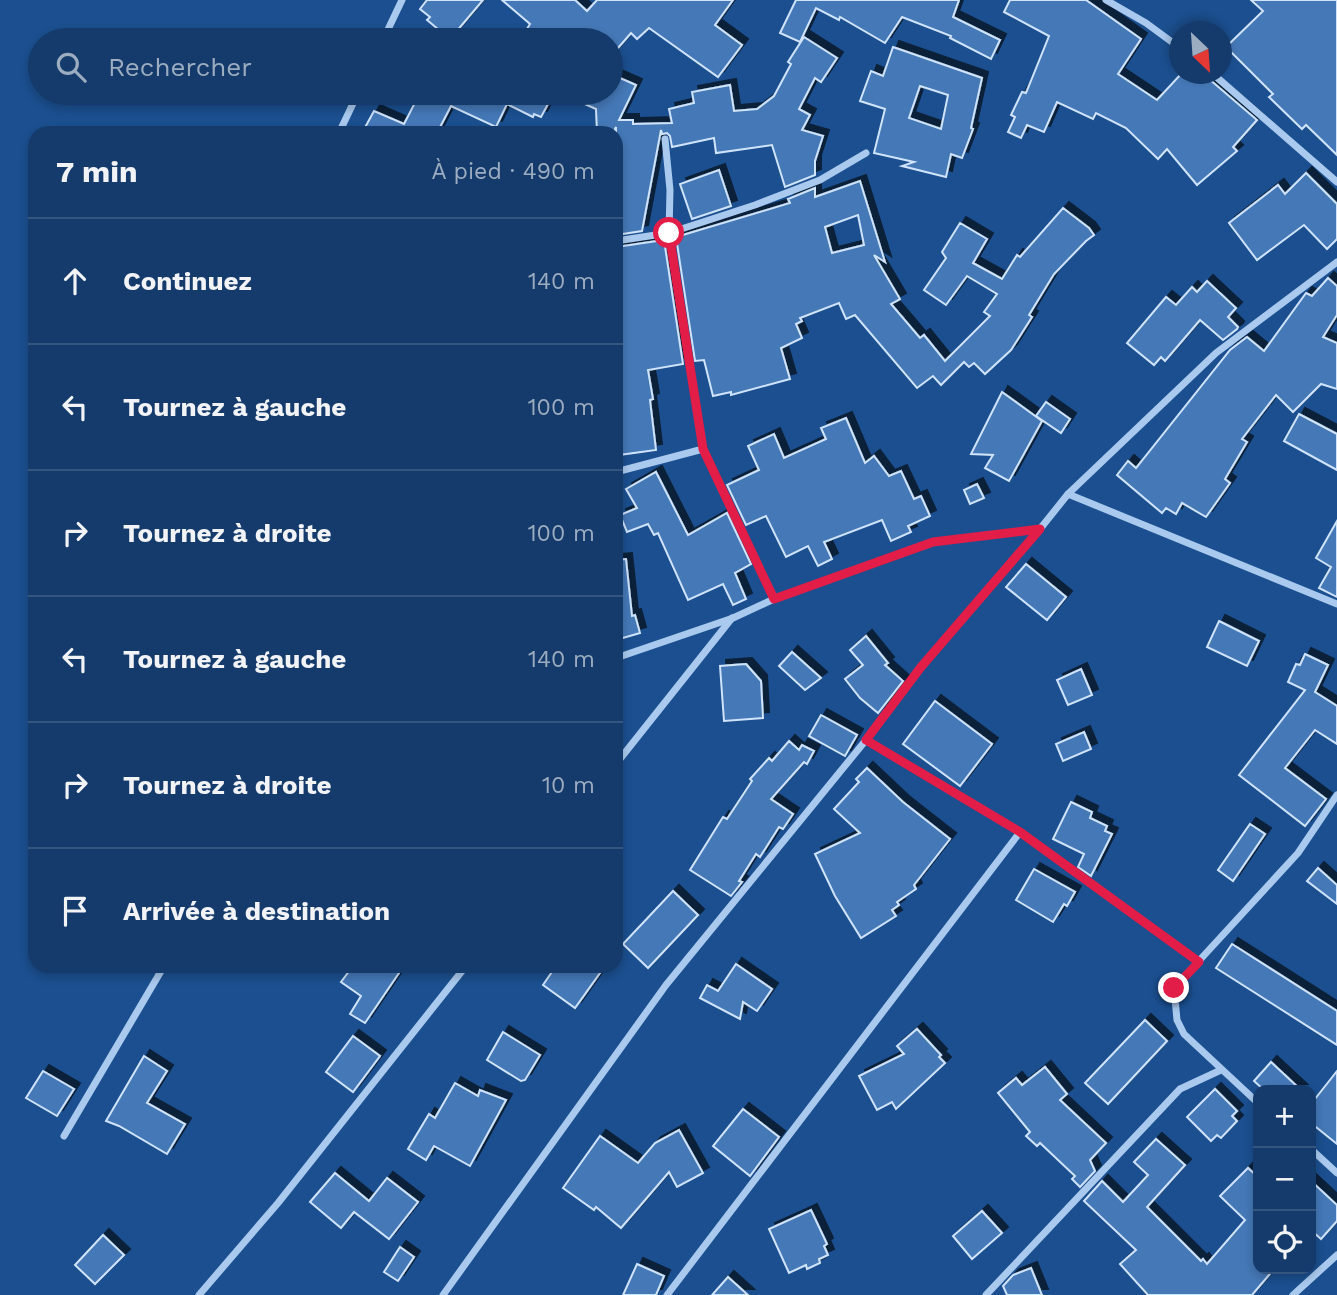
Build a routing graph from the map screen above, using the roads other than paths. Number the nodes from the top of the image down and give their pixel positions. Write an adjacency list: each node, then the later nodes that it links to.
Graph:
1 (402, 0): 3 (street)
2 (1106, 0): 4 (street)
3 (389, 28)
4 (1169, 40)
5 (1224, 84): 10 (street)
6 (352, 105): 7 (street)
7 (342, 126)
8 (665, 139): 11 (street)
9 (866, 153): 11 (street)
10 (1337, 182)
11 (669, 233): 12 (street); 16 (street)
12 (623, 240)
13 (1337, 262): 14 (street)
14 (1329, 269): 15 (street); 18 (street)
15 (1337, 275)
16 (703, 449): 17 (street); 20 (street)
17 (623, 470)
18 (1068, 494): 19 (street); 21 (street)
19 (1040, 529): 20 (street); 24 (street)
20 (774, 599): 22 (street)
21 (1337, 604)
22 (733, 618): 23 (street); 25 (street)
23 (623, 656)
24 (866, 740): 27 (street); 38 (street)
25 (623, 755)
26 (1337, 795): 28 (street)
27 (1020, 832): 28 (street); 39 (street)
28 (1199, 962): 31 (street)
29 (160, 973): 33 (street)
30 (460, 973): 37 (street)
31 (1221, 1070): 32 (street); 40 (street)
32 (1253, 1099)
33 (64, 1136)
34 (1316, 1154): 35 (street)
35 (1337, 1173)
36 (1337, 1255): 41 (street)
37 (200, 1295)
38 (443, 1295)
39 (667, 1295)
40 (986, 1295)
41 (1293, 1295)

